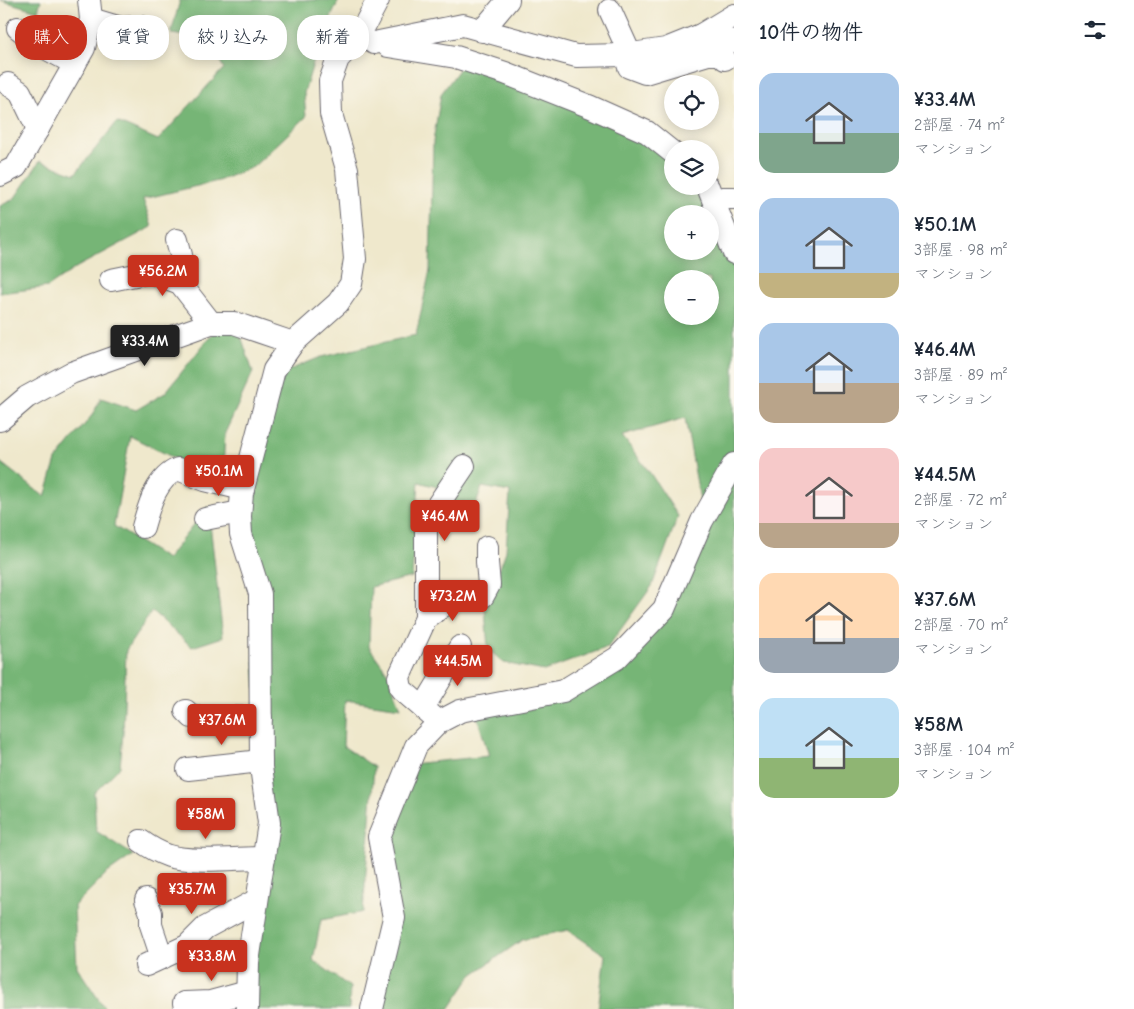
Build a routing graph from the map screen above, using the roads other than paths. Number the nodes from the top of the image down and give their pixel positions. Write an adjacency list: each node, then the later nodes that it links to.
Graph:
1 (378, 0): 6 (street)
2 (508, 0): 7 (street)
3 (90, 10): 15 (street)
4 (610, 10): 12 (street)
5 (734, 15): 8 (street)
6 (369, 30)
7 (482, 31): 9 (street); 12 (street)
8 (701, 35): 11 (street); 12 (street)
9 (369, 40)
10 (369, 41): 18 (street)
11 (730, 50): 12 (street)
12 (628, 54)
13 (68, 60): 15 (street)
14 (338, 60): 26 (street)
15 (75, 64): 17 (street)
16 (8, 84): 17 (street)
17 (38, 129): 19 (street)
18 (664, 146)
19 (0, 175)
20 (721, 195): 22 (street)
21 (178, 240): 24 (street)
22 (734, 253)
23 (111, 280): 24 (street)
24 (180, 283): 25 (street)
25 (211, 323): 26 (street); 27 (street)
26 (294, 343): 30 (street)
27 (0, 420)
28 (734, 464): 38 (street)
29 (464, 466): 35 (street)
30 (243, 489): 31 (street); 33 (street)
31 (240, 512): 32 (street); 39 (street)
32 (205, 519)
33 (143, 527)
34 (487, 547): 35 (street)
35 (426, 618): 38 (street)
36 (460, 647): 38 (street)
37 (186, 711): 39 (street)
38 (431, 715): 48 (street)
39 (261, 718): 40 (street)
40 (261, 761): 41 (street); 43 (street)
41 (188, 769)
42 (140, 841): 43 (street)
43 (264, 858): 45 (street)
44 (146, 900): 45 (street)
45 (257, 900): 46 (street)
46 (247, 1001): 47 (street)
47 (184, 1003)
48 (372, 1009)

